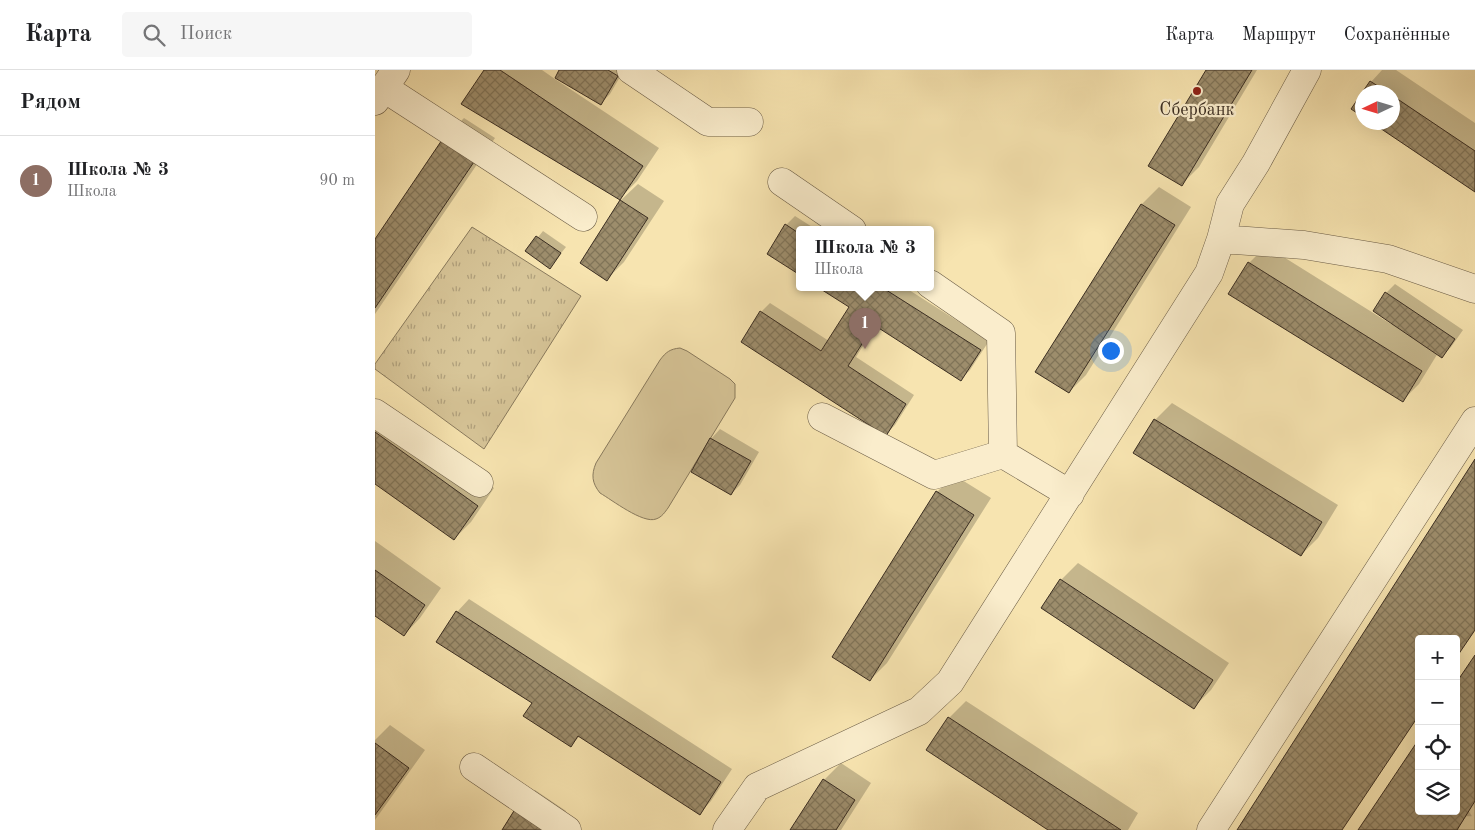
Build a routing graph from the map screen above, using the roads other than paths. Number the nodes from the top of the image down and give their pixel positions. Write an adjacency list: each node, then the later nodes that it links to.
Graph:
1 (631, 70): 4 (street)
2 (1307, 70): 8 (street)
3 (385, 86): 6 (street)
4 (749, 122)
5 (782, 182): 7 (street)
6 (583, 217)
7 (846, 226)
8 (1221, 239): 10 (street); 16 (street)
9 (934, 287): 14 (street)
10 (1475, 289)
11 (375, 413): 15 (street)
12 (822, 417): 14 (street)
13 (1475, 422): 20 (street)
14 (1003, 454): 16 (street)
15 (479, 483)
16 (1069, 494): 19 (street)
17 (474, 767): 18 (street)
18 (567, 830)
19 (727, 830)
20 (1211, 830)

